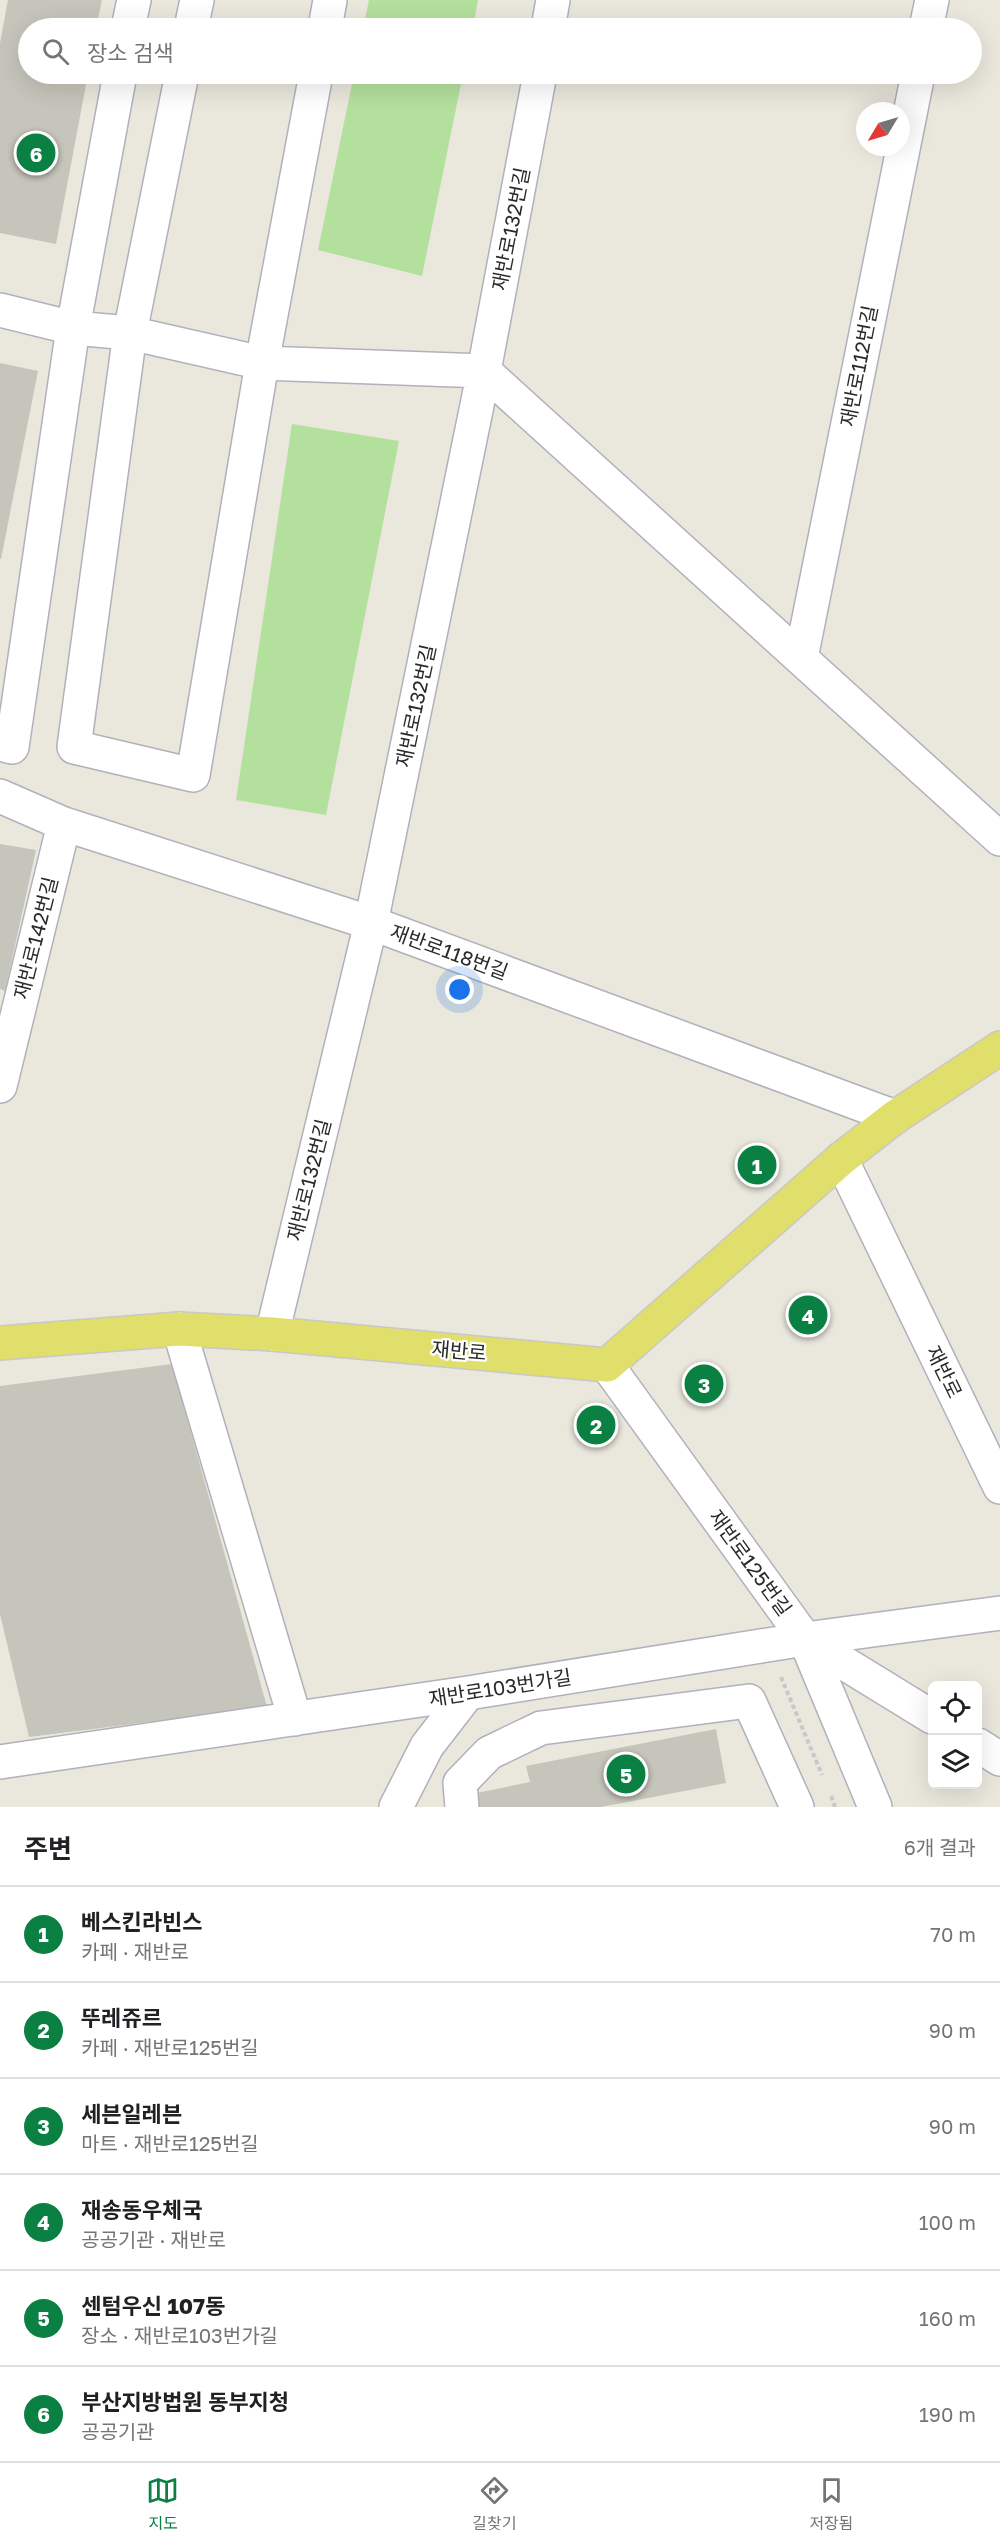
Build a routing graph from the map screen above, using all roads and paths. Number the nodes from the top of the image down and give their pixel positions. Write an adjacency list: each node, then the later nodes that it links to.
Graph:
1 (134, 0): 6 (street)
2 (197, 0): 7 (street)
3 (330, 0): 8 (street)
4 (553, 0): 9 (street)
5 (932, 0): 10 (street)
6 (130, 18)
7 (194, 18)
8 (327, 18)
9 (550, 18)
10 (929, 18)
11 (118, 84): 17 (street)
12 (180, 84): 18 (street)
13 (314, 84): 19 (street)
14 (538, 84): 20 (street, 재반로132번길)
15 (916, 84): 21 (street, 재반로112번길)
16 (0, 310): 17 (street)
17 (73, 328): 18 (street); 22 (street)
18 (129, 333): 19 (street); 19 (street)
19 (262, 363): 20 (street)
20 (484, 371): 21 (street); 26 (street, 재반로132번길)
21 (801, 658): 25 (street)
22 (0, 744)
23 (0, 796): 24 (street, 재반로118번길)
24 (64, 824): 26 (street, 재반로118번길); 28 (street, 재반로142번길)
25 (1000, 839)
26 (371, 923): 29 (street, 재반로118번길); 32 (street, 재반로132번길)
27 (1000, 1047): 29 (main road)
28 (0, 1086)
29 (895, 1117): 30 (main road)
30 (841, 1159): 34 (main road); 35 (street, 재반로)
31 (179, 1329): 32 (main road, 재반로); 33 (main road, 재반로); 41 (street)
32 (272, 1334): 34 (main road, 재반로)
33 (0, 1343)
34 (607, 1365): 37 (street, 재반로125번길)
35 (1000, 1487)
36 (1000, 1613): 37 (street, 재반로103번가길)
37 (805, 1639): 38 (street, 재반로103번가길); 40 (street, 재반로125번길); 49 (street)
38 (768, 1645): 39 (street, 재반로103번가길); 48 (path)
39 (468, 1693): 41 (street, 재반로103번가길); 45 (street)
40 (928, 1715)
41 (296, 1719): 44 (street, 재반로103번가길)
42 (982, 1748): 43 (street)
43 (1000, 1759)
44 (0, 1762)
45 (396, 1807)
46 (462, 1807): 47 (street)
47 (797, 1807)
48 (836, 1807)
49 (874, 1807)

